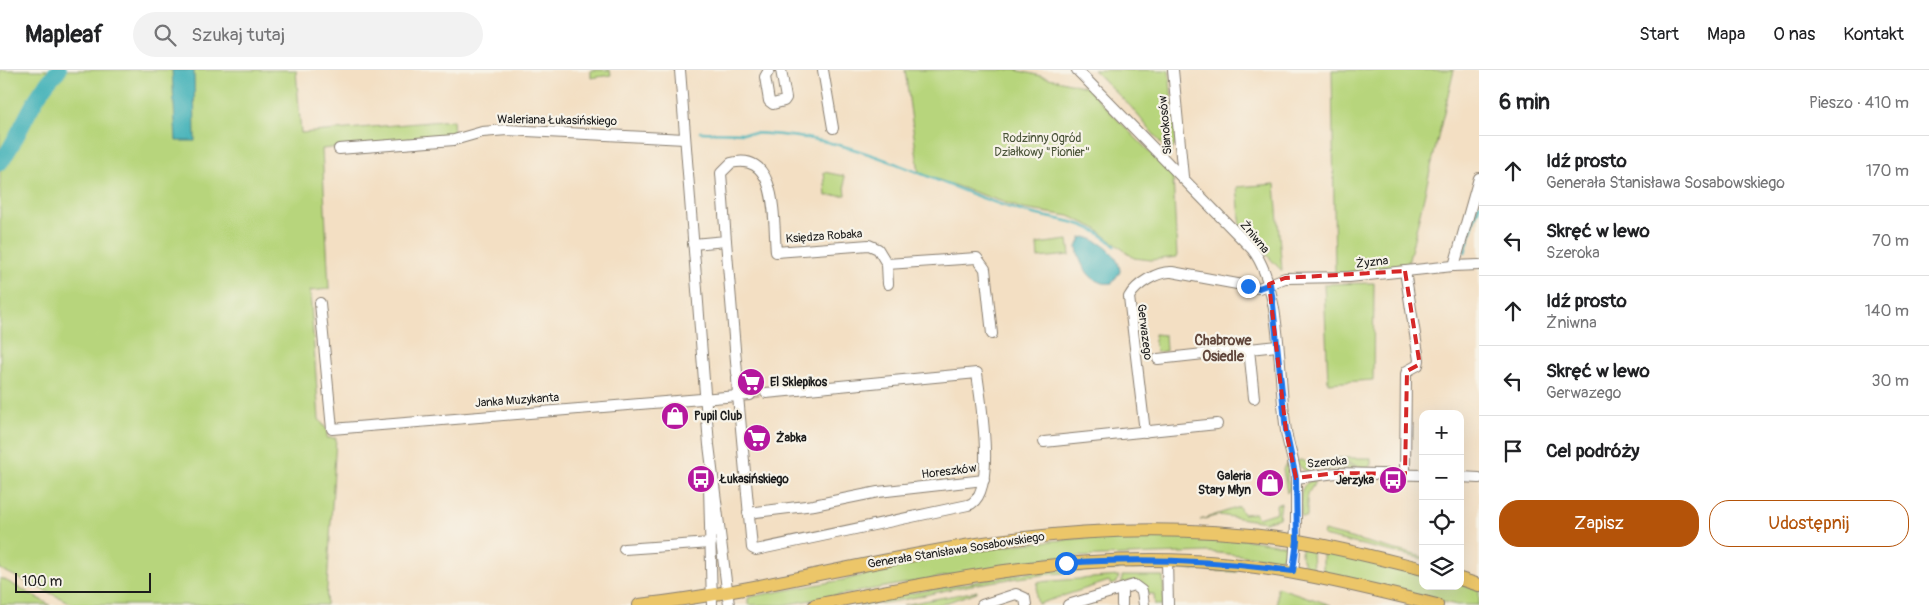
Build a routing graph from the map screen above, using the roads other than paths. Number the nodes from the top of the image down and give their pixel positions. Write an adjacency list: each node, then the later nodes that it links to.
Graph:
1 (680, 70): 8 (street)
2 (769, 70): 3 (street)
3 (781, 70)
4 (824, 70): 7 (street)
5 (1078, 70): 10 (street, Żniwna)
6 (1172, 70): 10 (street, Sianokosów)
7 (833, 128)
8 (685, 139): 9 (street, Waleriana Łukasińskiego); 13 (street)
9 (339, 149)
10 (1182, 177): 19 (street, Żniwna)
11 (1479, 178): 16 (street)
12 (726, 241): 13 (street); 14 (street, Księdza Robaka); 27 (street)
13 (694, 244): 28 (street)
14 (887, 264): 18 (street); 21 (street)
15 (1479, 265): 16 (street, Żyzna)
16 (1454, 266): 17 (street, Żyzna)
17 (1405, 271): 19 (street, Żyzna); 34 (street)
18 (888, 284)
19 (1270, 284): 22 (street, Żniwna); 31 (street, Gerwazego)
20 (320, 303): 28 (street, Janka Muzykanta)
21 (992, 334)
22 (1277, 346): 23 (street); 37 (street, Żniwna)
23 (1249, 349): 24 (street); 29 (street)
24 (1158, 359)
25 (766, 393): 39 (street, Horeszków)
26 (750, 395): 27 (street)
27 (738, 396): 28 (street); 41 (street)
28 (705, 398): 33 (street)
29 (1254, 398)
30 (1217, 424): 31 (street)
31 (1146, 432): 32 (street)
32 (1044, 442)
33 (709, 445): 45 (street); 53 (street)
34 (1405, 474): 35 (street, Szeroka); 37 (street, Szeroka)
35 (1419, 475)
36 (1464, 477): 38 (street)
37 (1296, 478): 43 (street, Szeroka)
38 (1479, 478)
39 (984, 480): 40 (street); 41 (street, Horeszków); 44 (street)
40 (952, 512)
41 (748, 513): 44 (street)
42 (789, 538): 44 (street)
43 (1297, 541): 48 (main road, Generała Stanisława Sosabowskiego); 49 (street, Szeroka); 53 (main road, Generała Stanisława Sosabowskiego)
44 (751, 542)
45 (711, 543): 46 (street); 54 (street)
46 (624, 549)
47 (1167, 560): 49 (main road); 58 (main road); 63 (street)
48 (1419, 568)
49 (1293, 571): 64 (main road)
50 (1464, 580): 51 (main road)
51 (1479, 585)
52 (1122, 589): 60 (street); 61 (street); 62 (street)
53 (728, 590): 54 (main road, Generała Stanisława Sosabowskiego); 57 (street)
54 (711, 599): 56 (main road, Generała Stanisława Sosabowskiego)
55 (1024, 601): 59 (street)
56 (639, 605)
57 (729, 605)
58 (815, 605)
59 (982, 605)
60 (1068, 605)
61 (1122, 605)
62 (1144, 605)
63 (1168, 605)
64 (1437, 605)

